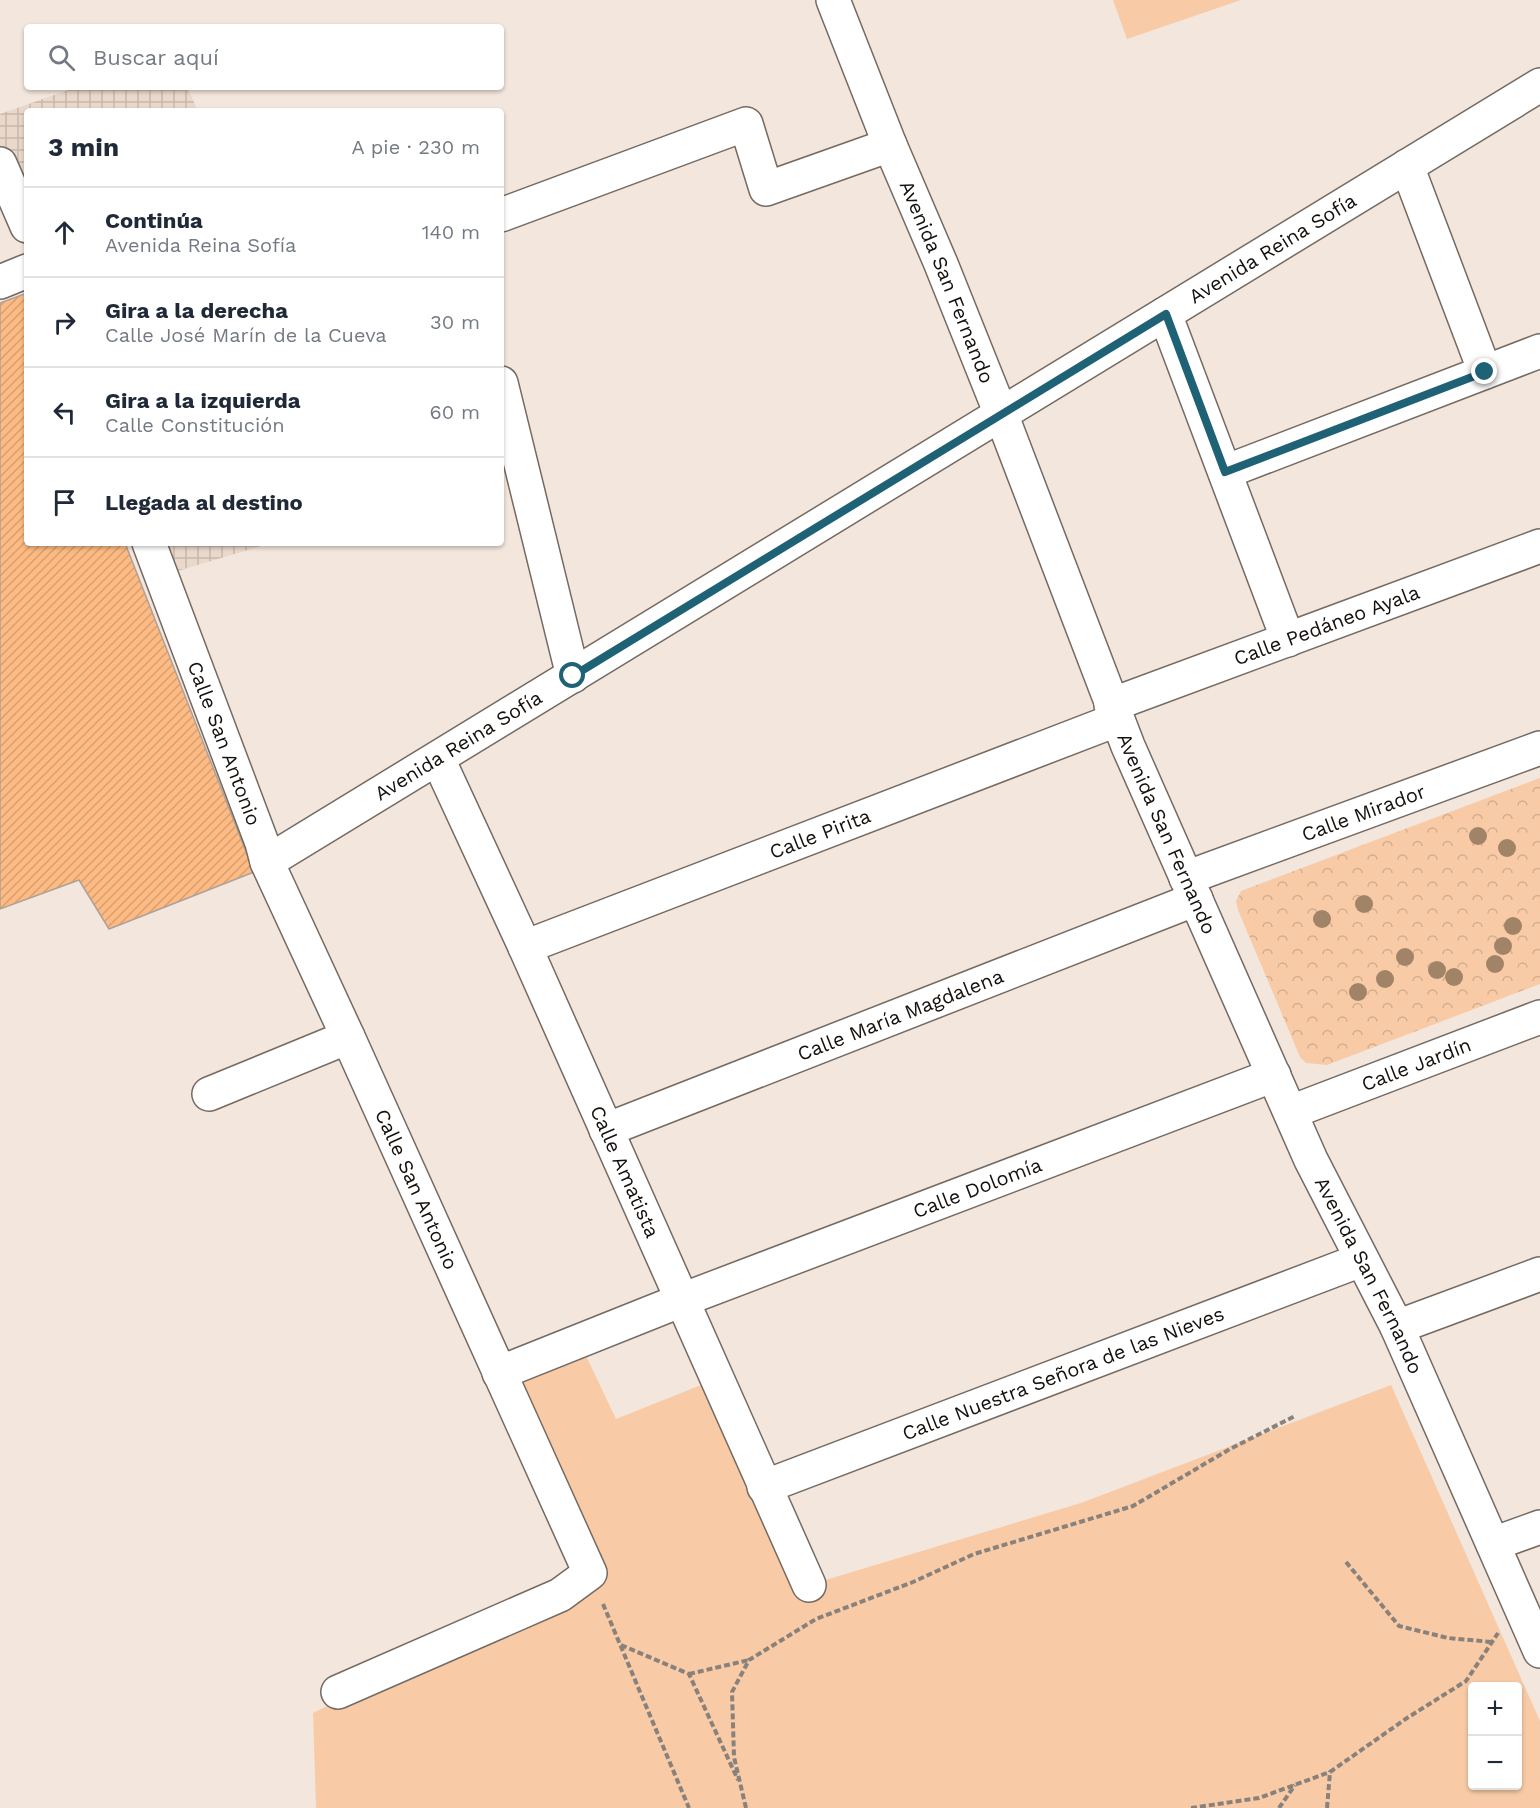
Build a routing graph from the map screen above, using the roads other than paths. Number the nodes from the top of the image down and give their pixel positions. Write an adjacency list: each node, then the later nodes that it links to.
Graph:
1 (833, 0): 3 (street, Avenida San Fernando)
2 (1540, 85): 5 (street, Avenida Reina Sofía)
3 (890, 145): 6 (street); 14 (street, Avenida San Fernando)
4 (0, 164): 7 (street)
5 (1407, 166): 10 (street, Avenida Reina Sofía); 12 (street)
6 (504, 213)
7 (24, 219)
8 (24, 272): 9 (street)
9 (0, 282)
10 (1166, 314): 14 (street, Avenida Reina Sofía); 15 (street)
11 (1540, 351): 12 (street)
12 (1485, 372): 15 (street)
13 (504, 395): 19 (street)
14 (1001, 414): 19 (street, Avenida Reina Sofía); 20 (street, Avenida San Fernando)
15 (1225, 472): 18 (street)
16 (150, 546): 23 (street, Calle San Antonio)
17 (1540, 546): 18 (street, Calle Pedáneo Ayala)
18 (1288, 640): 20 (street, Calle Pedáneo Ayala)
19 (573, 676): 22 (street, Avenida Reina Sofía)
20 (1114, 712): 24 (street, Avenida San Fernando); 25 (street, Calle Pirita)
21 (1540, 748): 24 (street, Calle Mirador)
22 (438, 759): 23 (street, Avenida Reina Sofía); 25 (street, Calle Amatista)
23 (267, 862): 27 (street, Calle San Antonio)
24 (1191, 888): 28 (street, Avenida San Fernando); 31 (street, Calle María Magdalena)
25 (525, 947): 31 (street, Calle Amatista)
26 (1540, 1017): 30 (street, Calle Jardín)
27 (348, 1038): 29 (street); 36 (street, Calle San Antonio)
28 (1274, 1075): 30 (street, Avenida San Fernando); 34 (street, Calle Dolomía)
29 (209, 1094)
30 (1291, 1112): 32 (street, Avenida San Fernando)
31 (606, 1130): 34 (street, Calle Amatista)
32 (1361, 1260): 35 (street, Avenida San Fernando); 37 (street, Calle Nuestra Señora de las Nieves)
33 (1540, 1274): 35 (street)
34 (682, 1300): 36 (street, Calle Dolomía); 37 (street, Calle Amatista)
35 (1397, 1327): 39 (street, Avenida San Fernando)
36 (499, 1373): 42 (street, Calle San Antonio)
37 (764, 1487): 40 (street, Calle Amatista)
38 (1540, 1527): 39 (street)
39 (1493, 1544): 41 (street, Avenida San Fernando)
40 (809, 1585)
41 (1540, 1651)
42 (338, 1692)

